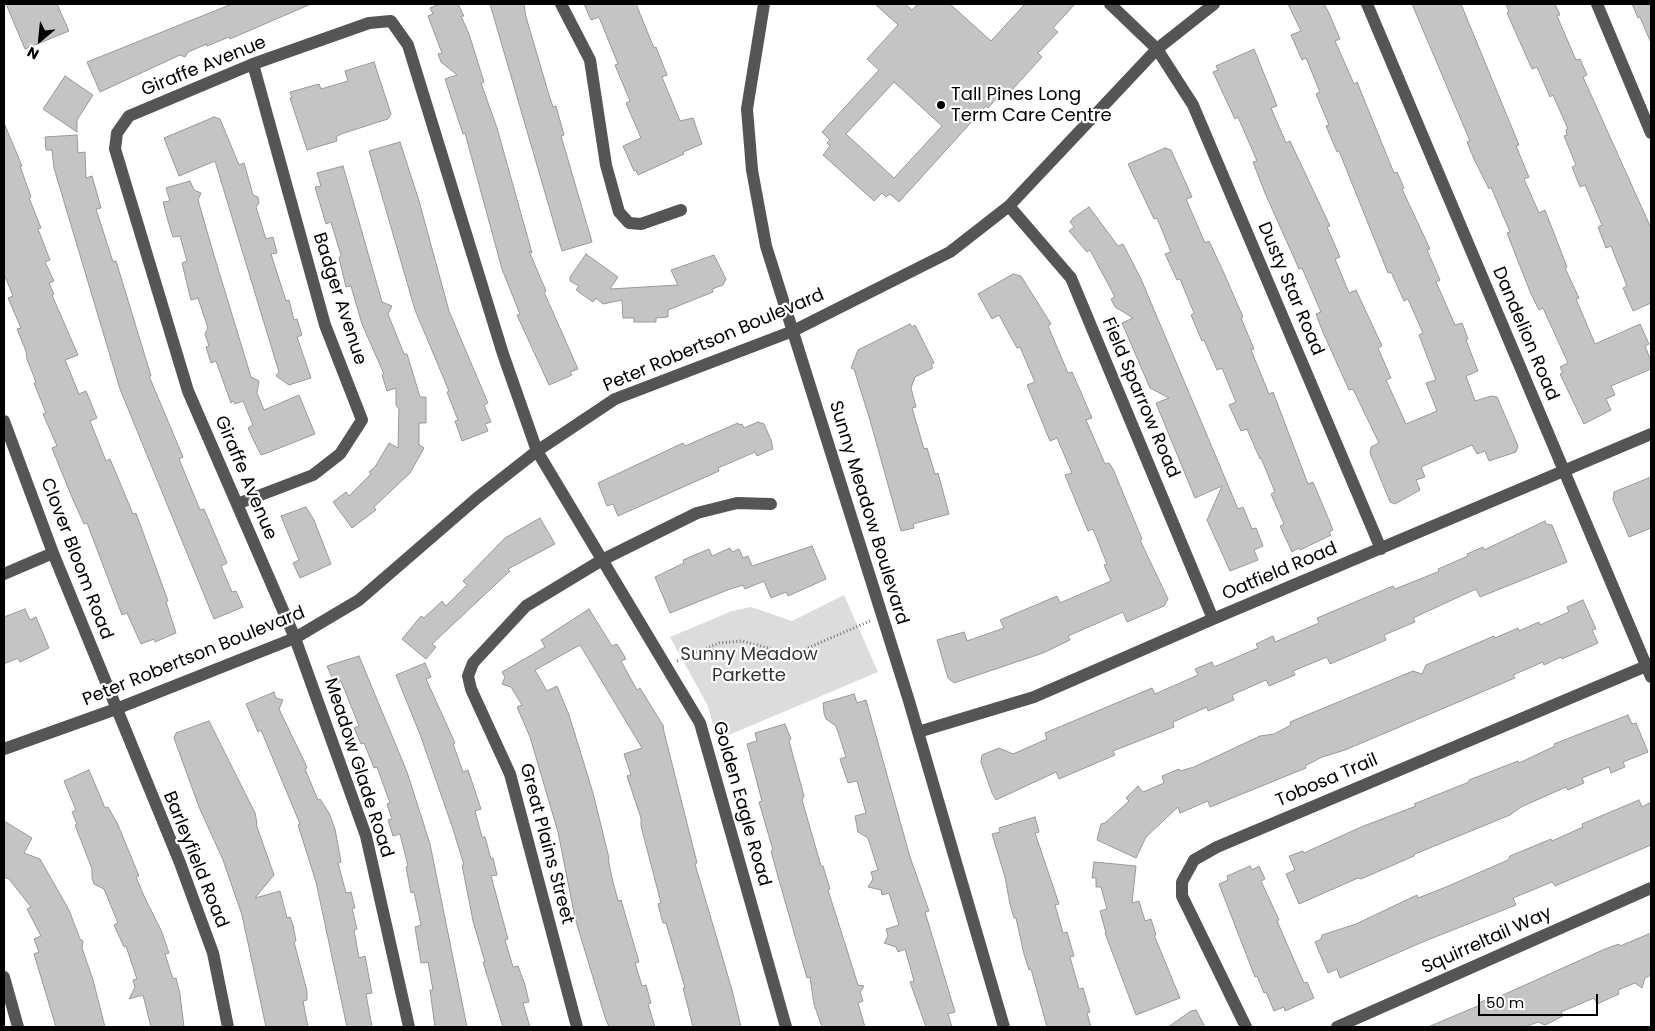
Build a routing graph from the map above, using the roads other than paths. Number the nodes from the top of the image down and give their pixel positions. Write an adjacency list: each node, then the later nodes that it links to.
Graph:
1 (561, 4): 11 (street)
2 (764, 4): 12 (street, Sunny Meadow Boulevard)
3 (1110, 4): 7 (street, Dusty Star Road)
4 (1214, 4): 7 (street, Peter Robertson Boulevard)
5 (1367, 4): 16 (street, Dandelion Road)
6 (1597, 4): 9 (street)
7 (1157, 49): 10 (street, Peter Robertson Boulevard); 19 (street, Dusty Star Road)
8 (253, 64): 15 (street, Giraffe Avenue); 17 (street, Badger Avenue); 17 (street, Giraffe Avenue)
9 (1651, 133)
10 (1009, 206): 12 (street, Peter Robertson Boulevard); 23 (street, Field Sparrow Road)
11 (681, 210)
12 (793, 331): 15 (street, Peter Robertson Boulevard); 27 (street, Sunny Meadow Boulevard)
13 (4, 421): 20 (street, Clover Bloom Road)
14 (1651, 434): 16 (street, Oatfield Road)
15 (537, 451): 21 (street, Golden Eagle Road); 24 (street, Peter Robertson Boulevard)
16 (1564, 470): 19 (street, Oatfield Road); 25 (street, Dandelion Road)
17 (237, 504): 24 (street, Giraffe Avenue)
18 (771, 504): 21 (street, Great Plains Street)
19 (1381, 549): 23 (street, Oatfield Road)
20 (53, 553): 22 (street); 26 (street, Clover Bloom Road)
21 (602, 560): 34 (street, Great Plains Street); 35 (street, Golden Eagle Road)
22 (4, 574)
23 (1213, 619): 27 (street, Oatfield Road)
24 (295, 638): 26 (street, Peter Robertson Boulevard); 33 (street, Meadow Glade Road)
25 (1650, 669): 37 (street, Tobosa Trail)
26 (116, 710): 28 (street, Peter Robertson Boulevard); 32 (street, Barleyfield Road)
27 (918, 732): 36 (street, Sunny Meadow Boulevard)
28 (4, 748)
29 (1651, 888): 38 (street, Squirreltail Way)
30 (4, 977): 31 (street)
31 (18, 1027)
32 (228, 1027)
33 (409, 1027)
34 (577, 1027)
35 (786, 1027)
36 (1004, 1027)
37 (1246, 1027)
38 (1337, 1027)

